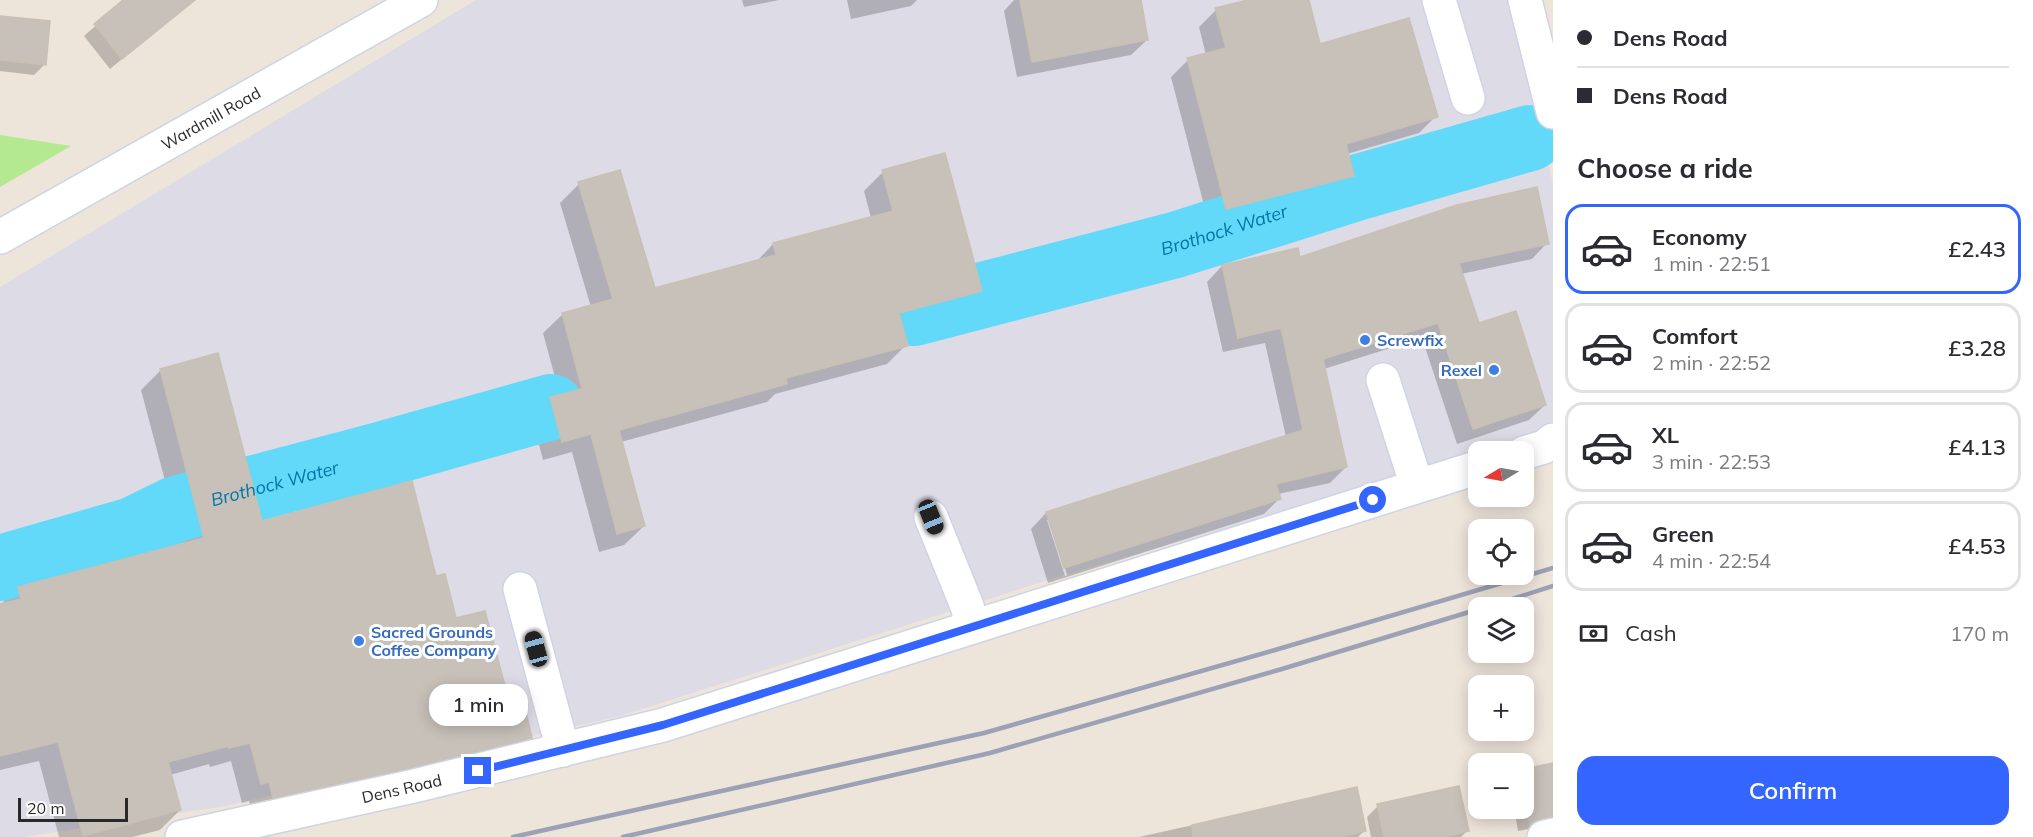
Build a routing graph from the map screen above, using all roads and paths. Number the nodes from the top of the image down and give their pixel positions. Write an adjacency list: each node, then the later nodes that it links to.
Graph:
1 (421, 0): 6 (street, Wardmill Road)
2 (1439, 0): 4 (street)
3 (1525, 0): 5 (street)
4 (1468, 98)
5 (1553, 112)
6 (0, 237)
7 (1383, 380): 11 (street)
8 (1553, 440): 9 (street)
9 (1534, 450)
10 (1468, 470): 11 (street, Dens Road)
11 (1417, 486): 14 (street, Dens Road)
12 (931, 517): 14 (street)
13 (520, 589): 15 (street)
14 (973, 627): 15 (street, Dens Road)
15 (562, 750): 17 (street, Dens Road)
16 (1553, 835): 18 (street)
17 (182, 837)
18 (1544, 837)

